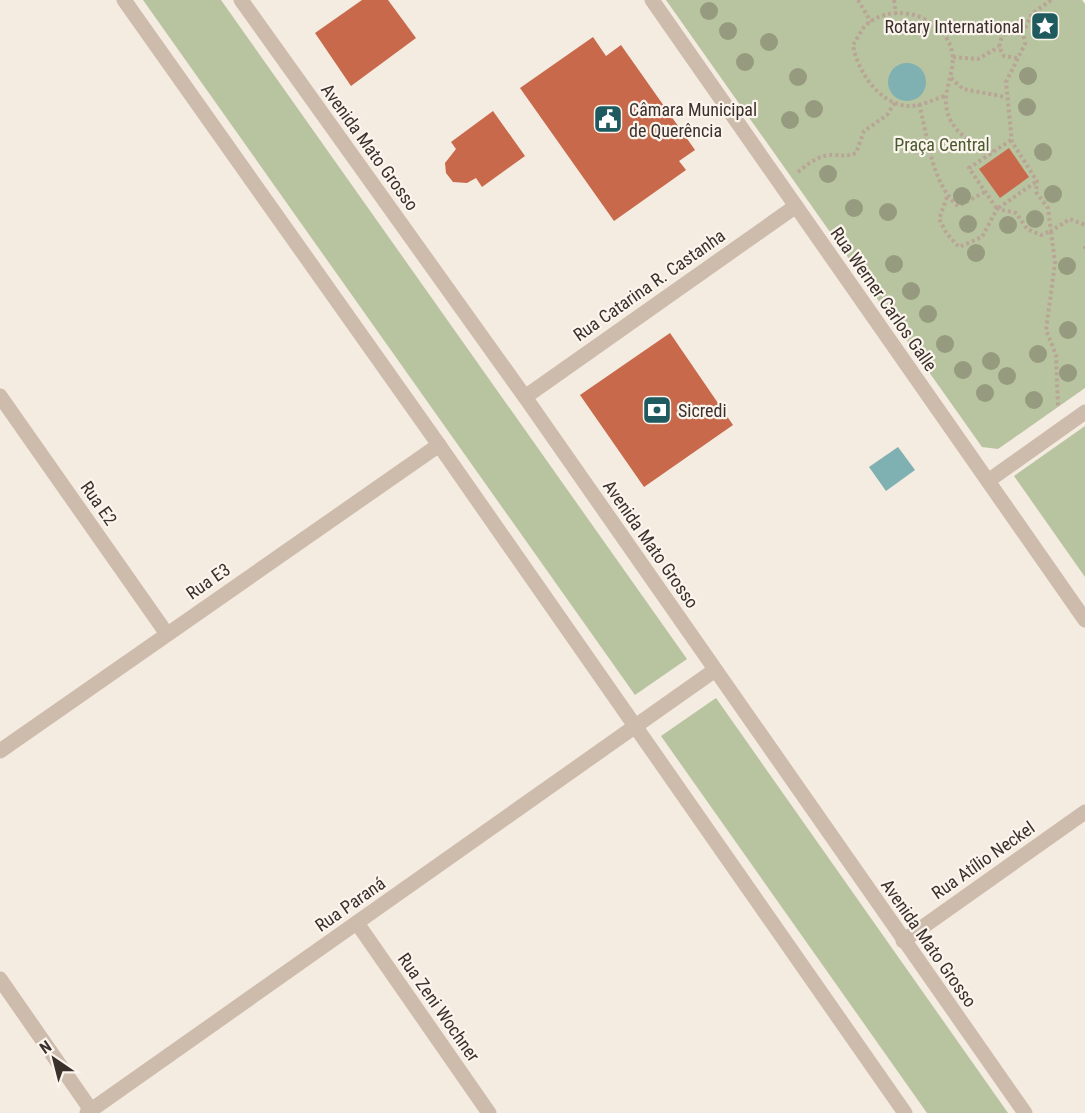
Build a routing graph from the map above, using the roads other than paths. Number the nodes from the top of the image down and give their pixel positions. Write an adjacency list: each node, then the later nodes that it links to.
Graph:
1 (124, 0): 8 (street)
2 (241, 0): 6 (street, Avenida Mato Grosso)
3 (652, 0): 4 (street, Rua Werner Carlos Galle)
4 (796, 206): 6 (street, Rua Catarina R. Castanha); 9 (street, Rua Werner Carlos Galle)
5 (0, 396): 11 (street, Rua E2)
6 (525, 397): 12 (street, Avenida Mato Grosso)
7 (1085, 412): 9 (street)
8 (440, 446): 11 (street, Rua E3); 13 (street)
9 (988, 481): 10 (street, Rua Werner Carlos Galle)
10 (1085, 620)
11 (167, 634): 14 (street, Rua E3)
12 (715, 670): 13 (street, Rua Paraná); 17 (street, Avenida Mato Grosso)
13 (636, 727): 16 (street, Rua Paraná); 21 (street)
14 (0, 751)
15 (1085, 812): 17 (street, Rua Atílio Neckel)
16 (357, 923): 19 (street, Rua Paraná); 20 (street, Rua Zeni Wochner)
17 (903, 941): 22 (street, Avenida Mato Grosso)
18 (0, 979): 19 (street)
19 (89, 1111)
20 (489, 1113)
21 (906, 1113)
22 (1025, 1113)

